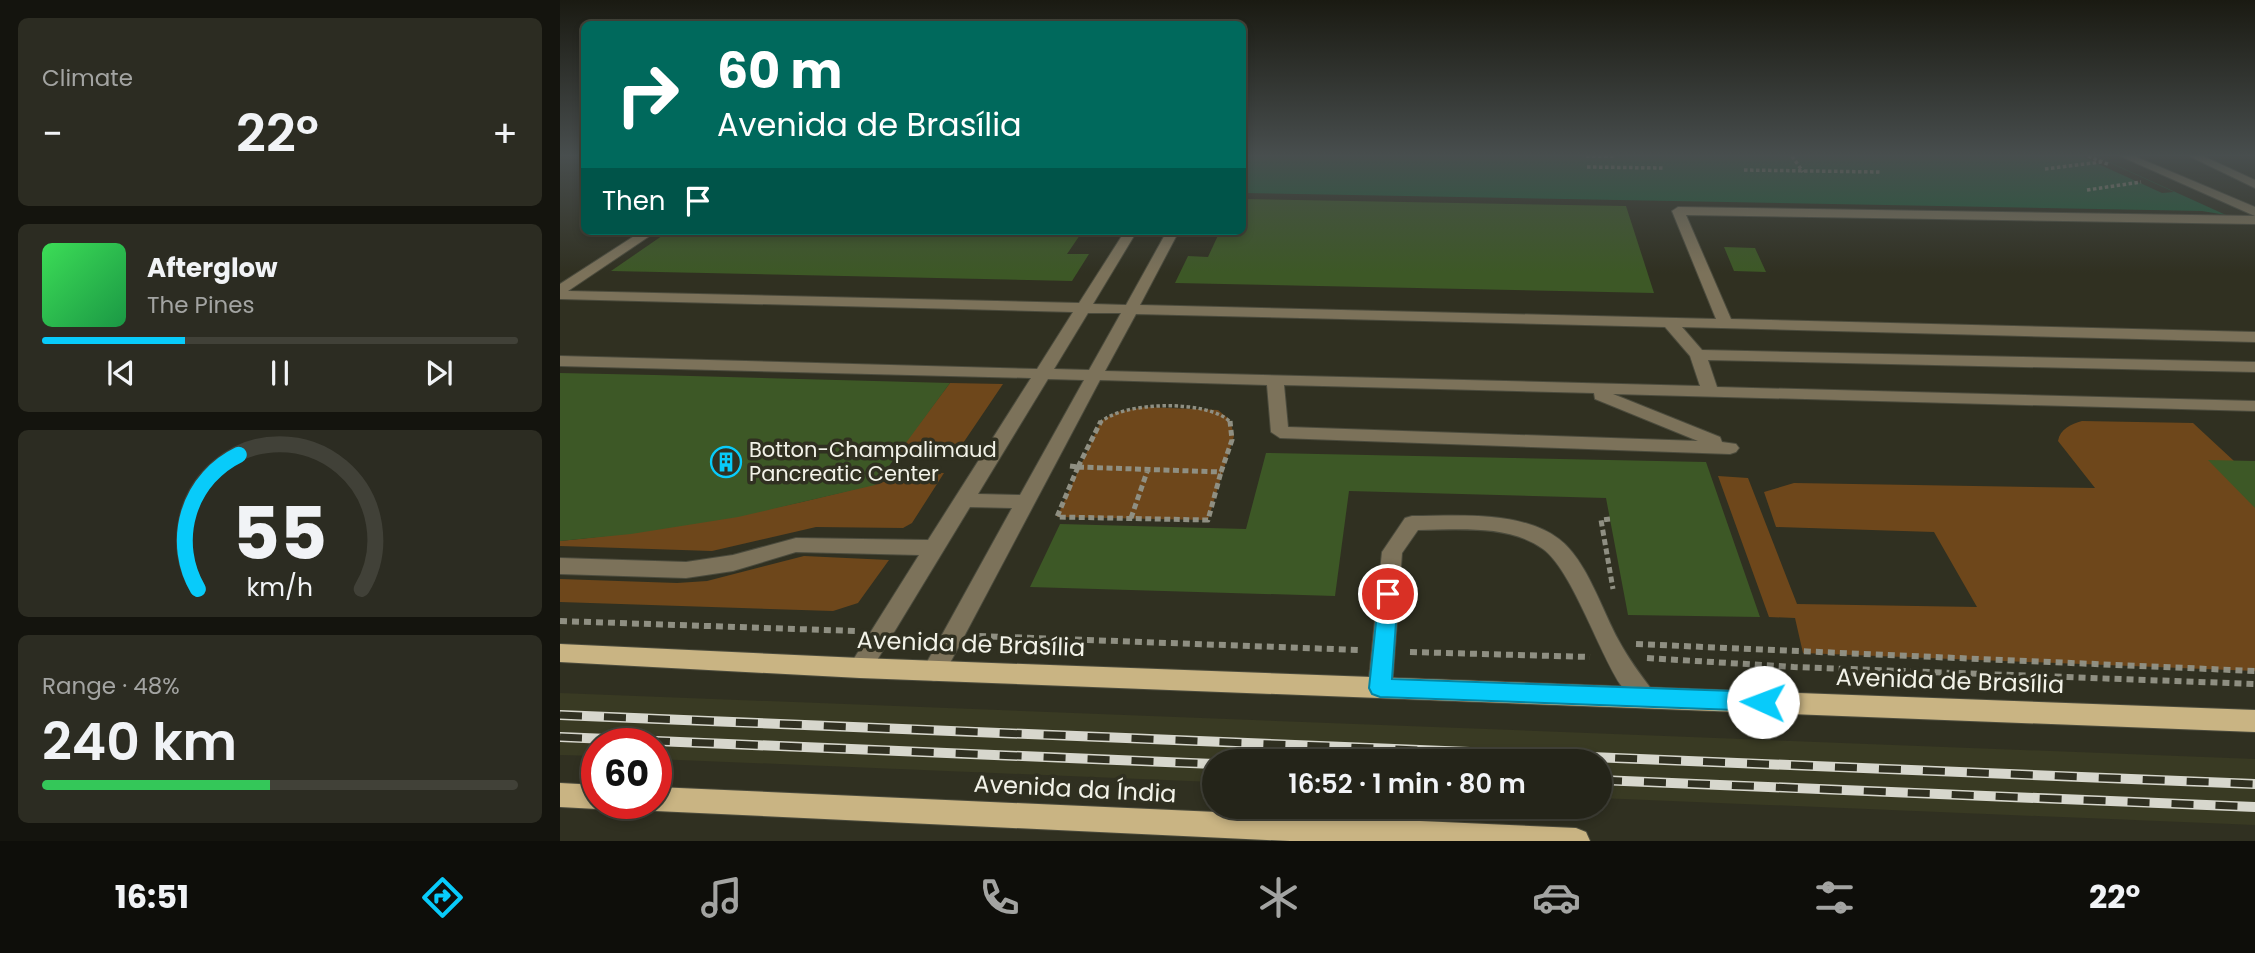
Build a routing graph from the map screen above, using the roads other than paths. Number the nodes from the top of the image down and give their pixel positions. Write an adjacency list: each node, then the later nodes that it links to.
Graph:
1 (2216, 195): 2 (lane)
2 (2255, 212)
3 (2255, 220): 11 (lane)
4 (645, 235): 7 (lane)
5 (1129, 235): 8 (lane)
6 (1171, 235): 9 (lane)
7 (560, 293): 8 (lane)
8 (1083, 309): 9 (lane); 16 (lane)
9 (1130, 310): 10 (lane); 17 (lane)
10 (1671, 324): 11 (lane); 13 (lane)
11 (1726, 326): 12 (lane)
12 (2255, 337)
13 (1698, 355): 15 (lane); 20 (lane)
14 (560, 360): 16 (lane)
15 (2255, 367)
16 (1042, 375): 17 (lane); 22 (lane)
17 (1095, 377): 18 (lane); 23 (lane)
18 (1275, 381): 19 (lane); 19 (lane)
19 (1585, 389): 20 (lane)
20 (1710, 392): 21 (lane)
21 (2255, 406)
22 (964, 500): 23 (lane); 24 (lane)
23 (1025, 502): 28 (lane)
24 (933, 548): 25 (lane); 27 (lane)
25 (560, 566)
26 (560, 653): 27 (main road, Avenida de Brasília)
27 (860, 668): 28 (main road, Avenida de Brasília)
28 (934, 671): 29 (main road, Avenida de Brasília)
29 (1380, 688): 30 (main road, Avenida de Brasília); 30 (lane)
30 (1643, 697): 31 (main road, Avenida de Brasília)
31 (2255, 721)
32 (560, 795): 33 (main road)
33 (581, 796)
34 (672, 800): 35 (main road, Avenida da Índia)
35 (1576, 841)

